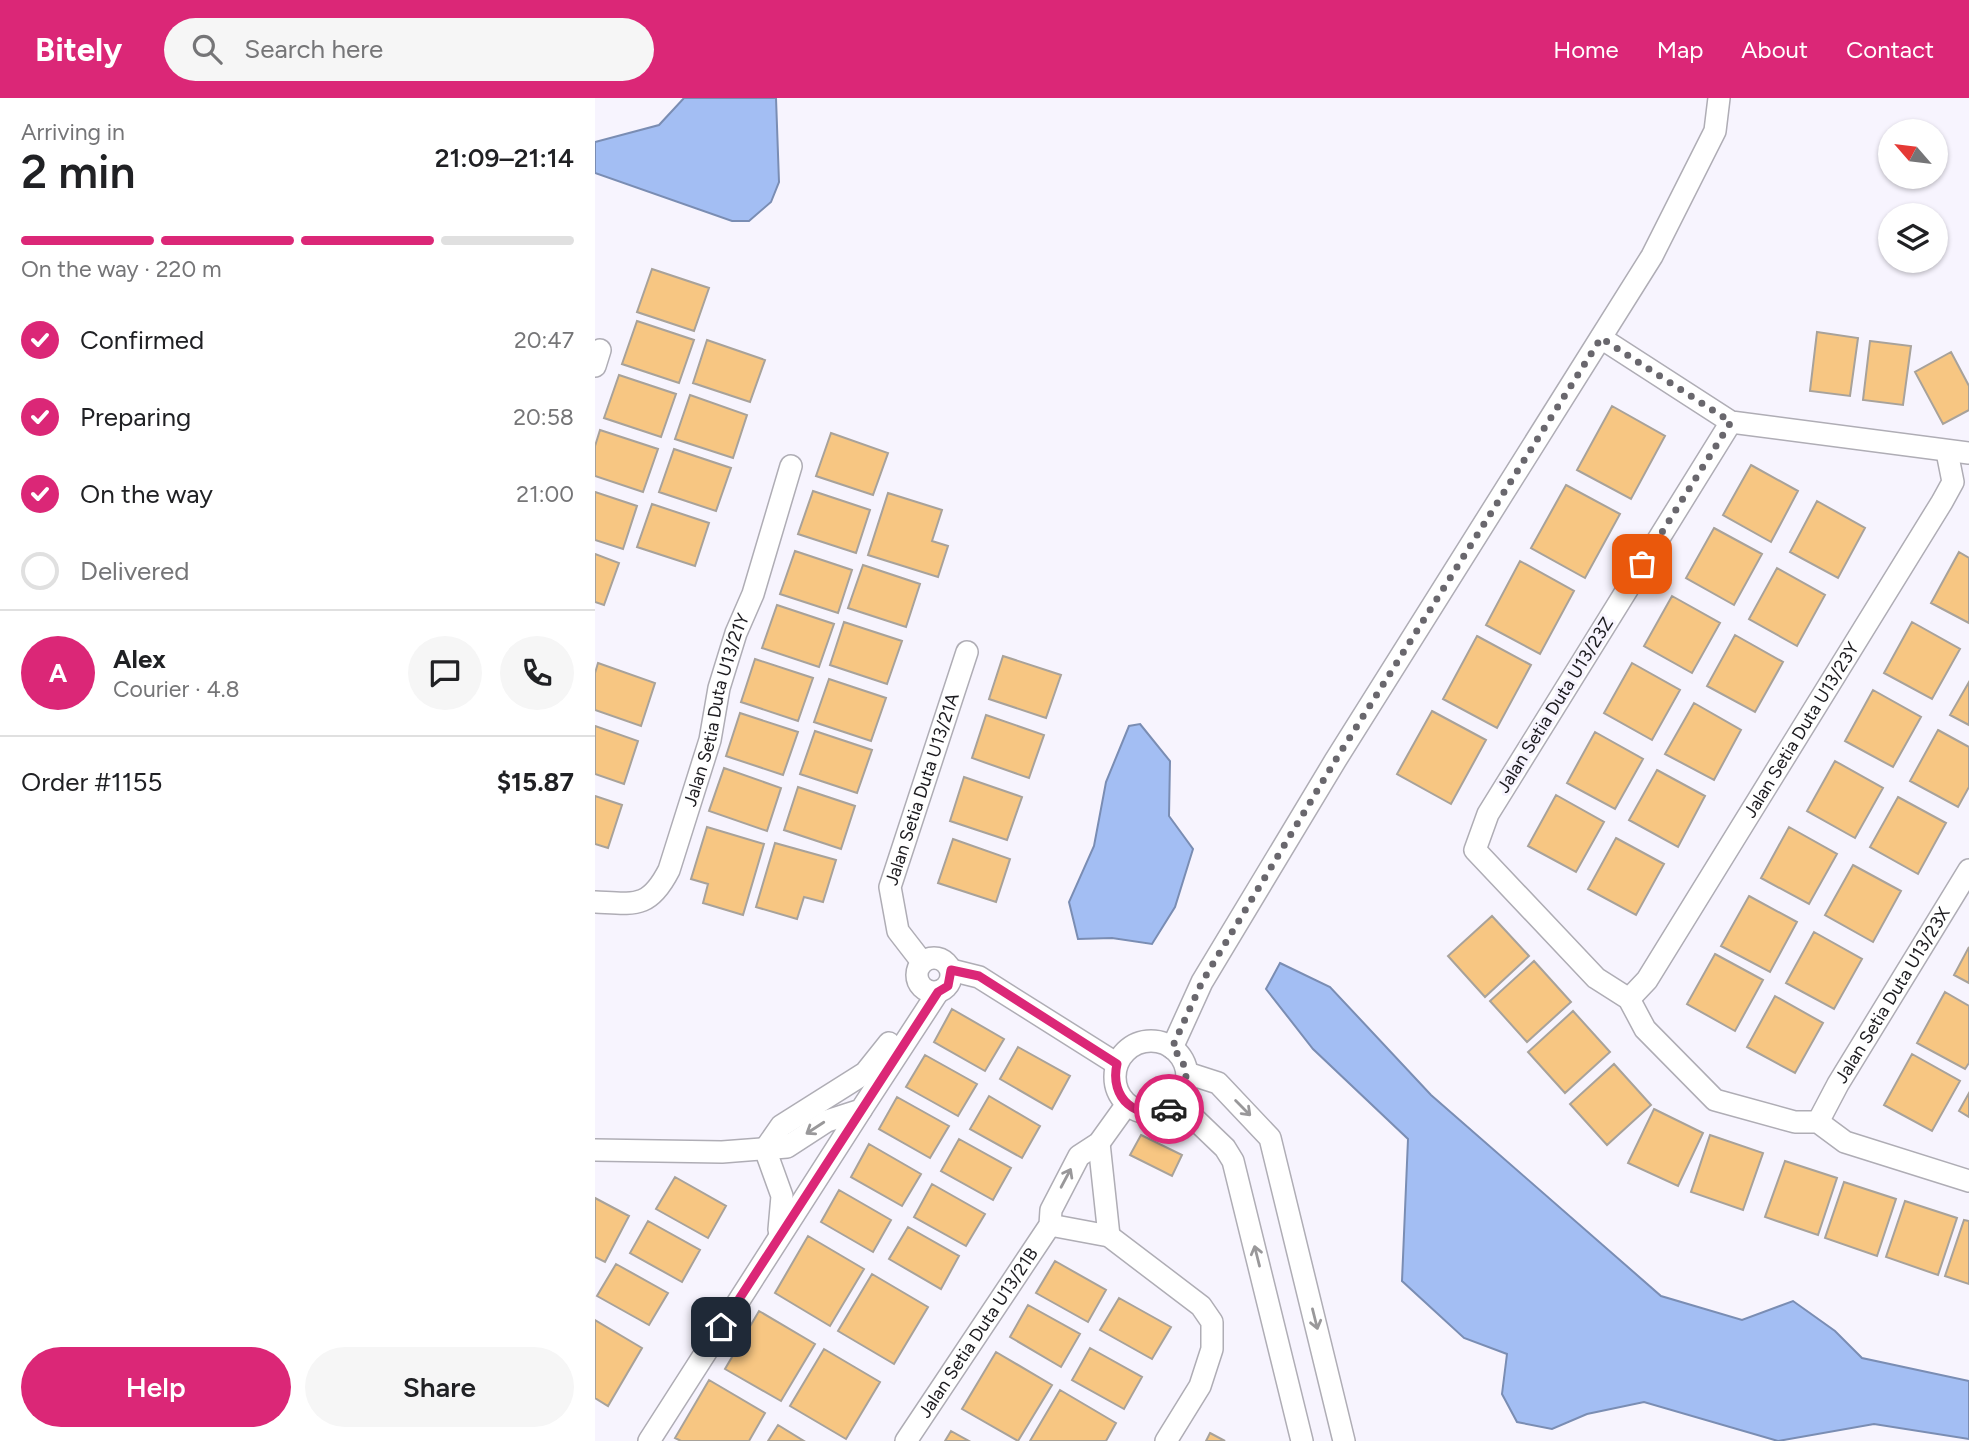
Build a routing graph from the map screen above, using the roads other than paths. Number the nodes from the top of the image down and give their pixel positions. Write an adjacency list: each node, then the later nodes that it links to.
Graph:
1 (1719, 98): 2 (street)
2 (1601, 338): 3 (street); 14 (street)
3 (1731, 422): 4 (street); 13 (street, Jalan Setia Duta U13/23Z)
4 (1947, 452): 5 (street); 13 (street, Jalan Setia Duta U13/23Y)
5 (1969, 453)
6 (791, 466): 9 (street, Jalan Setia Duta U13/21Y)
7 (967, 652): 10 (street, Jalan Setia Duta U13/21A)
8 (1969, 870): 20 (street, Jalan Setia Duta U13/23X)
9 (595, 902)
10 (922, 962): 11 (street); 12 (street)
11 (951, 970): 12 (street); 15 (street)
12 (931, 990): 19 (street); 22 (street)
13 (1629, 999): 20 (street)
14 (1172, 1048): 15 (street); 16 (street)
15 (1117, 1064): 18 (street)
16 (1187, 1073): 17 (street); 32 (street, one-way to 32)
17 (1177, 1102): 18 (street); 31 (street, one-way to 17)
18 (1127, 1104): 21 (street, Jalan Setia Duta U13/21B)
19 (861, 1110): 22 (street, one-way to 22); 26 (street)
20 (1818, 1122): 24 (street)
21 (1099, 1143): 25 (street, Jalan Setia Duta U13/21B, one-way to 21); 27 (street)
22 (765, 1149): 23 (street); 26 (street)
23 (595, 1150)
24 (1969, 1181)
25 (1050, 1225): 27 (street); 29 (street, Jalan Setia Duta U13/21B)
26 (778, 1236): 28 (street)
27 (1109, 1236): 30 (street)
28 (649, 1441)
29 (906, 1441)
30 (1166, 1441)
31 (1302, 1441)
32 (1344, 1441)

